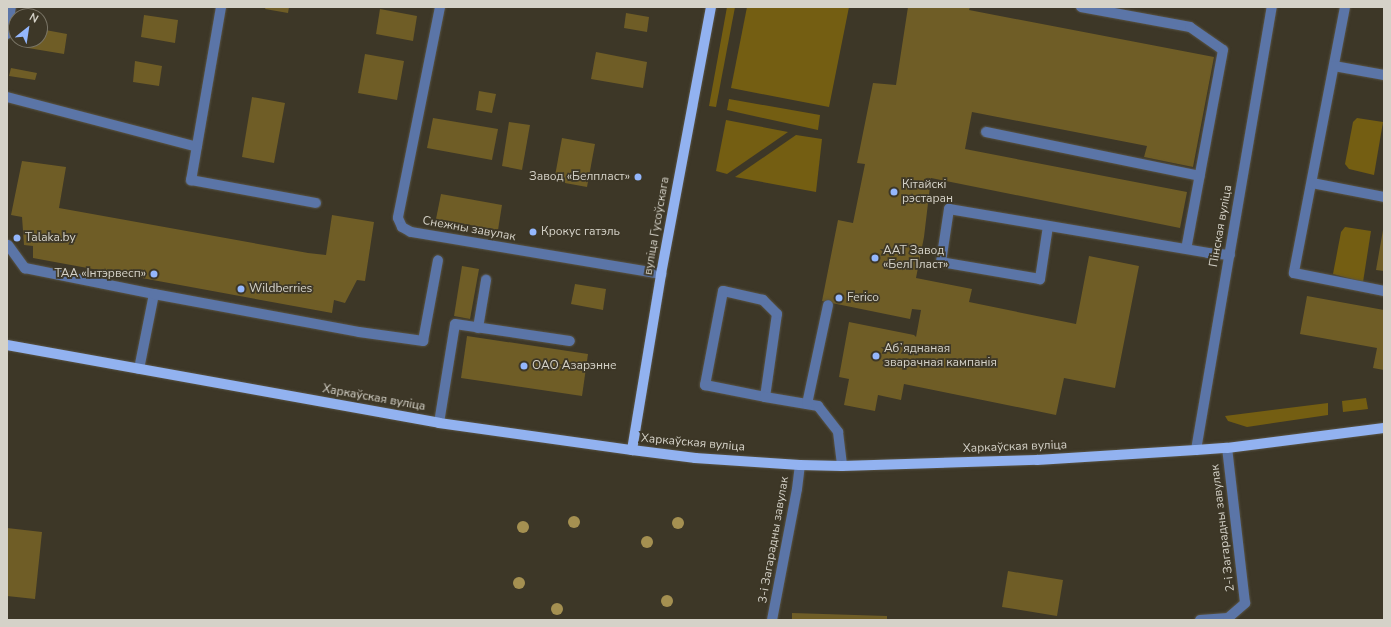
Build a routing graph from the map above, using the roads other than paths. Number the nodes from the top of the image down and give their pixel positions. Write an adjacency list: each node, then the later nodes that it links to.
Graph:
1 (12, 7): 8 (street)
2 (221, 7): 13 (street)
3 (440, 7): 23 (street, Снежны завулак)
4 (711, 7): 23 (main road, вуліца Гусоўскага)
5 (1081, 7): 14 (street)
6 (1272, 7): 21 (street, Пінская вуліца)
7 (1345, 7): 9 (street)
8 (7, 34)
9 (1334, 66): 10 (street); 15 (street)
10 (1384, 75)
11 (7, 97): 13 (street)
12 (986, 132): 14 (street)
13 (197, 147): 17 (street)
14 (1200, 176): 20 (street)
15 (1312, 183): 16 (street); 25 (street)
16 (1384, 197)
17 (316, 203)
18 (1048, 226): 18 (street); 20 (street)
19 (8, 244): 26 (street)
20 (1186, 249): 21 (street)
21 (1230, 255): 38 (street, Пінская вуліца)
22 (438, 260): 26 (street)
23 (661, 274): 37 (main road, вуліца Гусоўскага)
24 (486, 280): 28 (street)
25 (1384, 291)
26 (154, 294): 31 (street)
27 (828, 305): 33 (street)
28 (478, 328): 29 (street); 34 (street)
29 (570, 342)
30 (7, 345): 31 (main road, Харкаўская вуліца)
31 (139, 369): 34 (main road, Харкаўская вуліца)
32 (764, 397): 32 (street); 33 (street)
33 (807, 404): 40 (street)
34 (439, 423): 37 (main road, Харкаўская вуліца)
35 (1384, 428): 36 (main road, Харкаўская вуліца)
36 (1227, 448): 38 (main road, Харкаўская вуліца); 42 (street, 2-і Загарадны завулак)
37 (632, 450): 39 (main road, Харкаўская вуліца)
38 (1196, 450): 40 (main road, Харкаўская вуліца)
39 (800, 465): 40 (main road, Харкаўская вуліца); 41 (street, 3-і Загарадны завулак)
40 (842, 466)
41 (772, 620)
42 (1200, 620)

